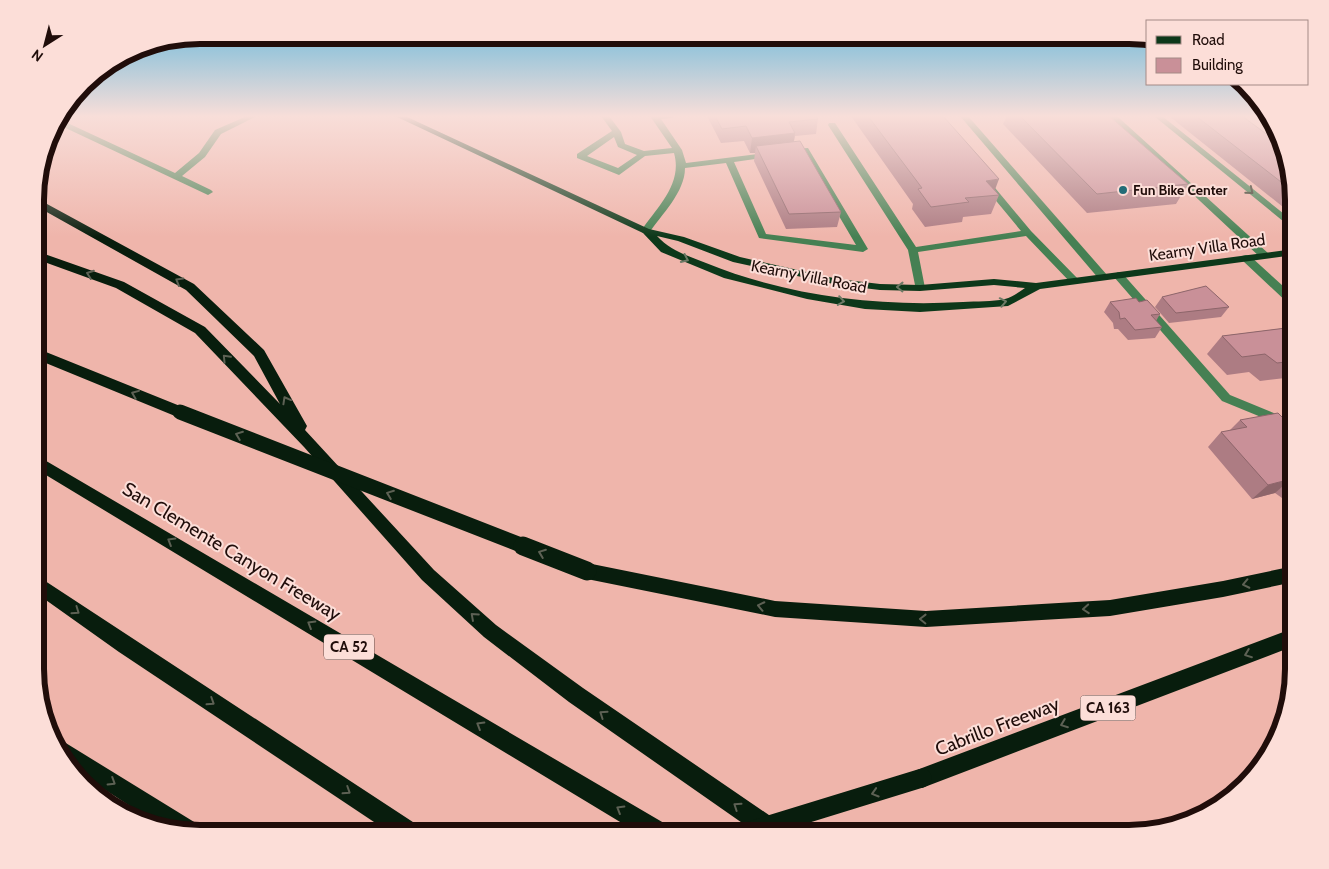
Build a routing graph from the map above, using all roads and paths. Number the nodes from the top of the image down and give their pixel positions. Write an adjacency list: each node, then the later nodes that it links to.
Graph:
1 (132, 157): 16 (street)
2 (200, 157): 16 (street)
3 (486, 157): 20 (main road, Kearny Villa Road)
4 (581, 157): 5 (street)
5 (640, 157)
6 (680, 157): 14 (street)
7 (755, 157): 13 (street)
8 (809, 157): 13 (street)
9 (852, 157): 22 (street)
10 (999, 157): 28 (street)
11 (1157, 157): 24 (street)
12 (1208, 157): 19 (street, one-way to 19)
13 (729, 160): 14 (street)
14 (683, 166): 20 (street)
15 (978, 174): 21 (street)
16 (176, 177): 17 (street)
17 (208, 192)
18 (44, 205): 35 (highway, one-way to 18)
19 (1285, 220)
20 (646, 231): 30 (main road, Kearny Villa Road, one-way to 30); 31 (main road, Kearny Villa Road, one-way to 20)
21 (1028, 233): 22 (street); 29 (street)
22 (913, 250): 31 (street)
23 (1285, 253): 24 (main road, Kearny Villa Road)
24 (1265, 256): 26 (main road, Kearny Villa Road)
25 (44, 258): 35 (highway, one-way to 25)
26 (1246, 258): 27 (main road, Kearny Villa Road); 32 (street)
27 (1118, 275): 28 (main road, Kearny Villa Road); 34 (street)
28 (1103, 277): 29 (main road, Kearny Villa Road)
29 (1076, 281): 30 (main road, Kearny Villa Road)
30 (1036, 286): 31 (main road, Kearny Villa Road)
31 (920, 288)
32 (1285, 294)
33 (44, 357): 37 (highway, one-way to 33, bridge)
34 (1285, 427)
35 (309, 443): 44 (highway, one-way to 35)
36 (44, 466): 43 (highway, San Clemente Canyon Freeway / CA 52, one-way to 36)
37 (1285, 576)
38 (44, 589): 42 (highway, one-way to 42)
39 (1285, 640): 45 (highway, Cabrillo Freeway / CA 163, one-way to 45, bridge)
40 (70, 756): 41 (highway, one-way to 41)
41 (176, 823)
42 (398, 825)
43 (647, 825)
44 (765, 825)
45 (769, 825)

